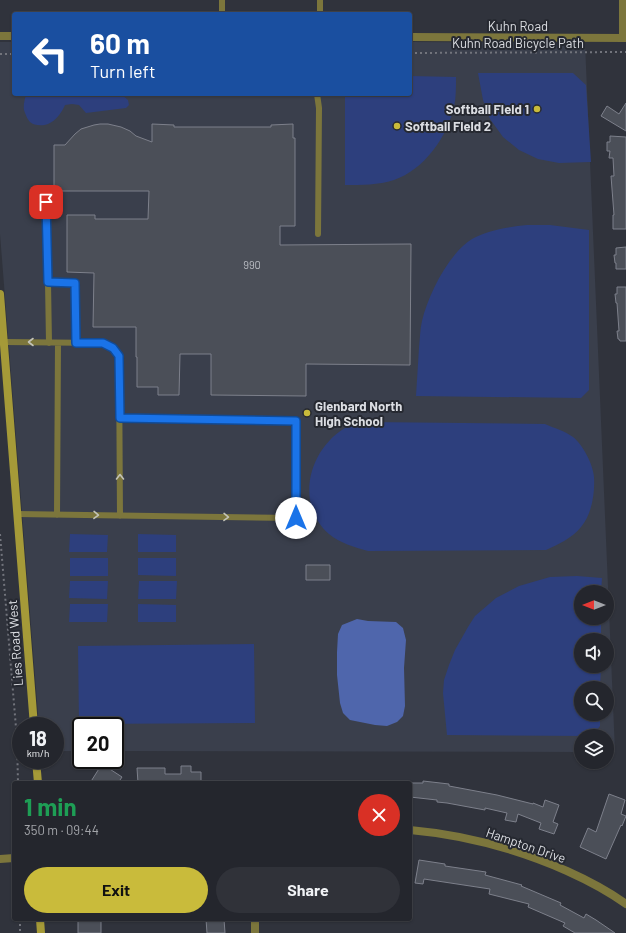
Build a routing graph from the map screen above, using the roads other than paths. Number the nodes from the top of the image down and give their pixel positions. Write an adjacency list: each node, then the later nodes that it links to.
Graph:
1 (222, 0): 4 (lane)
2 (320, 0): 5 (lane)
3 (623, 0): 9 (street)
4 (222, 12)
5 (320, 12)
6 (0, 36): 7 (street)
7 (12, 36)
8 (412, 37): 9 (street, Kuhn Road)
9 (624, 38)
10 (317, 96): 12 (lane)
11 (46, 202): 13 (lane)
12 (318, 234)
13 (48, 282): 16 (lane); 18 (lane)
14 (0, 294): 15 (street, Lies Road West)
15 (4, 342): 16 (lane, one-way to 15); 20 (street, Lies Road West)
16 (49, 342): 17 (lane)
17 (58, 343): 18 (lane); 21 (lane)
18 (76, 343): 19 (lane)
19 (120, 418): 22 (lane, one-way to 19); 22 (lane, one-way to 19)
20 (17, 514): 21 (lane); 23 (street, Lies Road West)
21 (57, 515): 22 (lane, one-way to 22)
22 (120, 516)
23 (33, 717)
24 (37, 769): 25 (street)
25 (38, 781)
26 (412, 830): 29 (street, Hampton Drive)
27 (12, 858): 28 (street)
28 (0, 859)
29 (625, 900)
30 (40, 921): 32 (street)
31 (255, 921): 33 (street)
32 (40, 933)
33 (255, 933)

